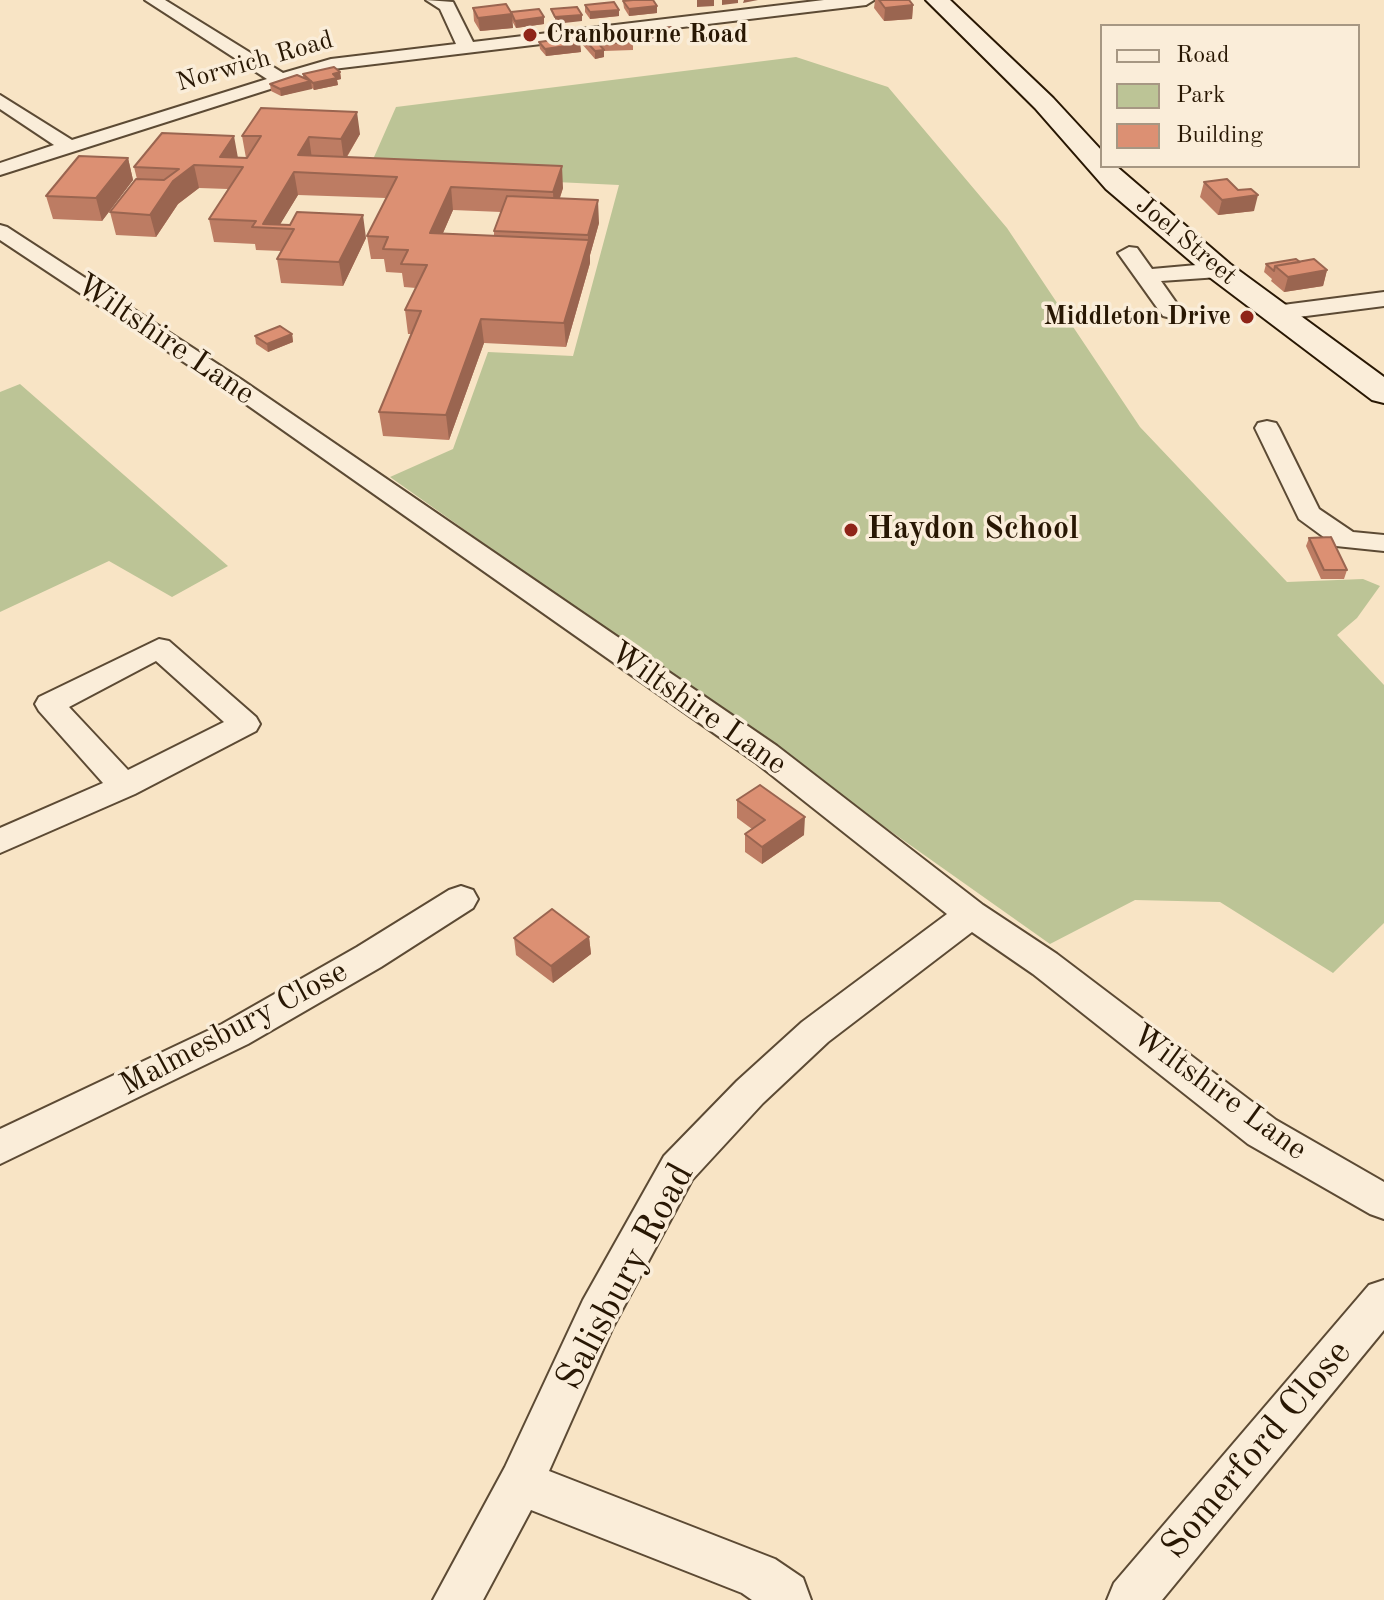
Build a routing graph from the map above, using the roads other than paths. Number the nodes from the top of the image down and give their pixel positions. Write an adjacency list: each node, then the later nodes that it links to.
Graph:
1 (153, 0): 6 (street)
2 (434, 0): 5 (street)
3 (866, 0): 5 (street, Norwich Road)
4 (937, 0): 9 (main road, Joel Street)
5 (467, 48): 6 (street, Norwich Road)
6 (280, 79): 8 (street, Norwich Road)
7 (0, 101): 8 (street)
8 (68, 146): 11 (street, Norwich Road)
9 (1100, 165)
10 (1102, 168): 14 (main road, Joel Street)
11 (0, 169)
12 (6, 242): 25 (street, Wiltshire Lane)
13 (1129, 253): 15 (street)
14 (1219, 270): 15 (street); 18 (main road, Joel Street)
15 (1147, 276): 17 (street)
16 (1384, 299): 18 (street)
17 (1171, 311)
18 (1275, 313): 19 (main road, Joel Street)
19 (1384, 393)
20 (1267, 428): 21 (street)
21 (1384, 543)
22 (124, 786): 22 (street); 23 (street)
23 (0, 841)
24 (461, 899): 26 (street, Malmesbury Close)
25 (971, 914): 27 (street, Wiltshire Lane); 29 (street, Salisbury Road)
26 (0, 1147)
27 (1384, 1202)
28 (1384, 1299): 32 (street, Somerford Close)
29 (521, 1483): 30 (street, Salisbury Road); 31 (street)
30 (457, 1600)
31 (787, 1600)
32 (1131, 1600)

